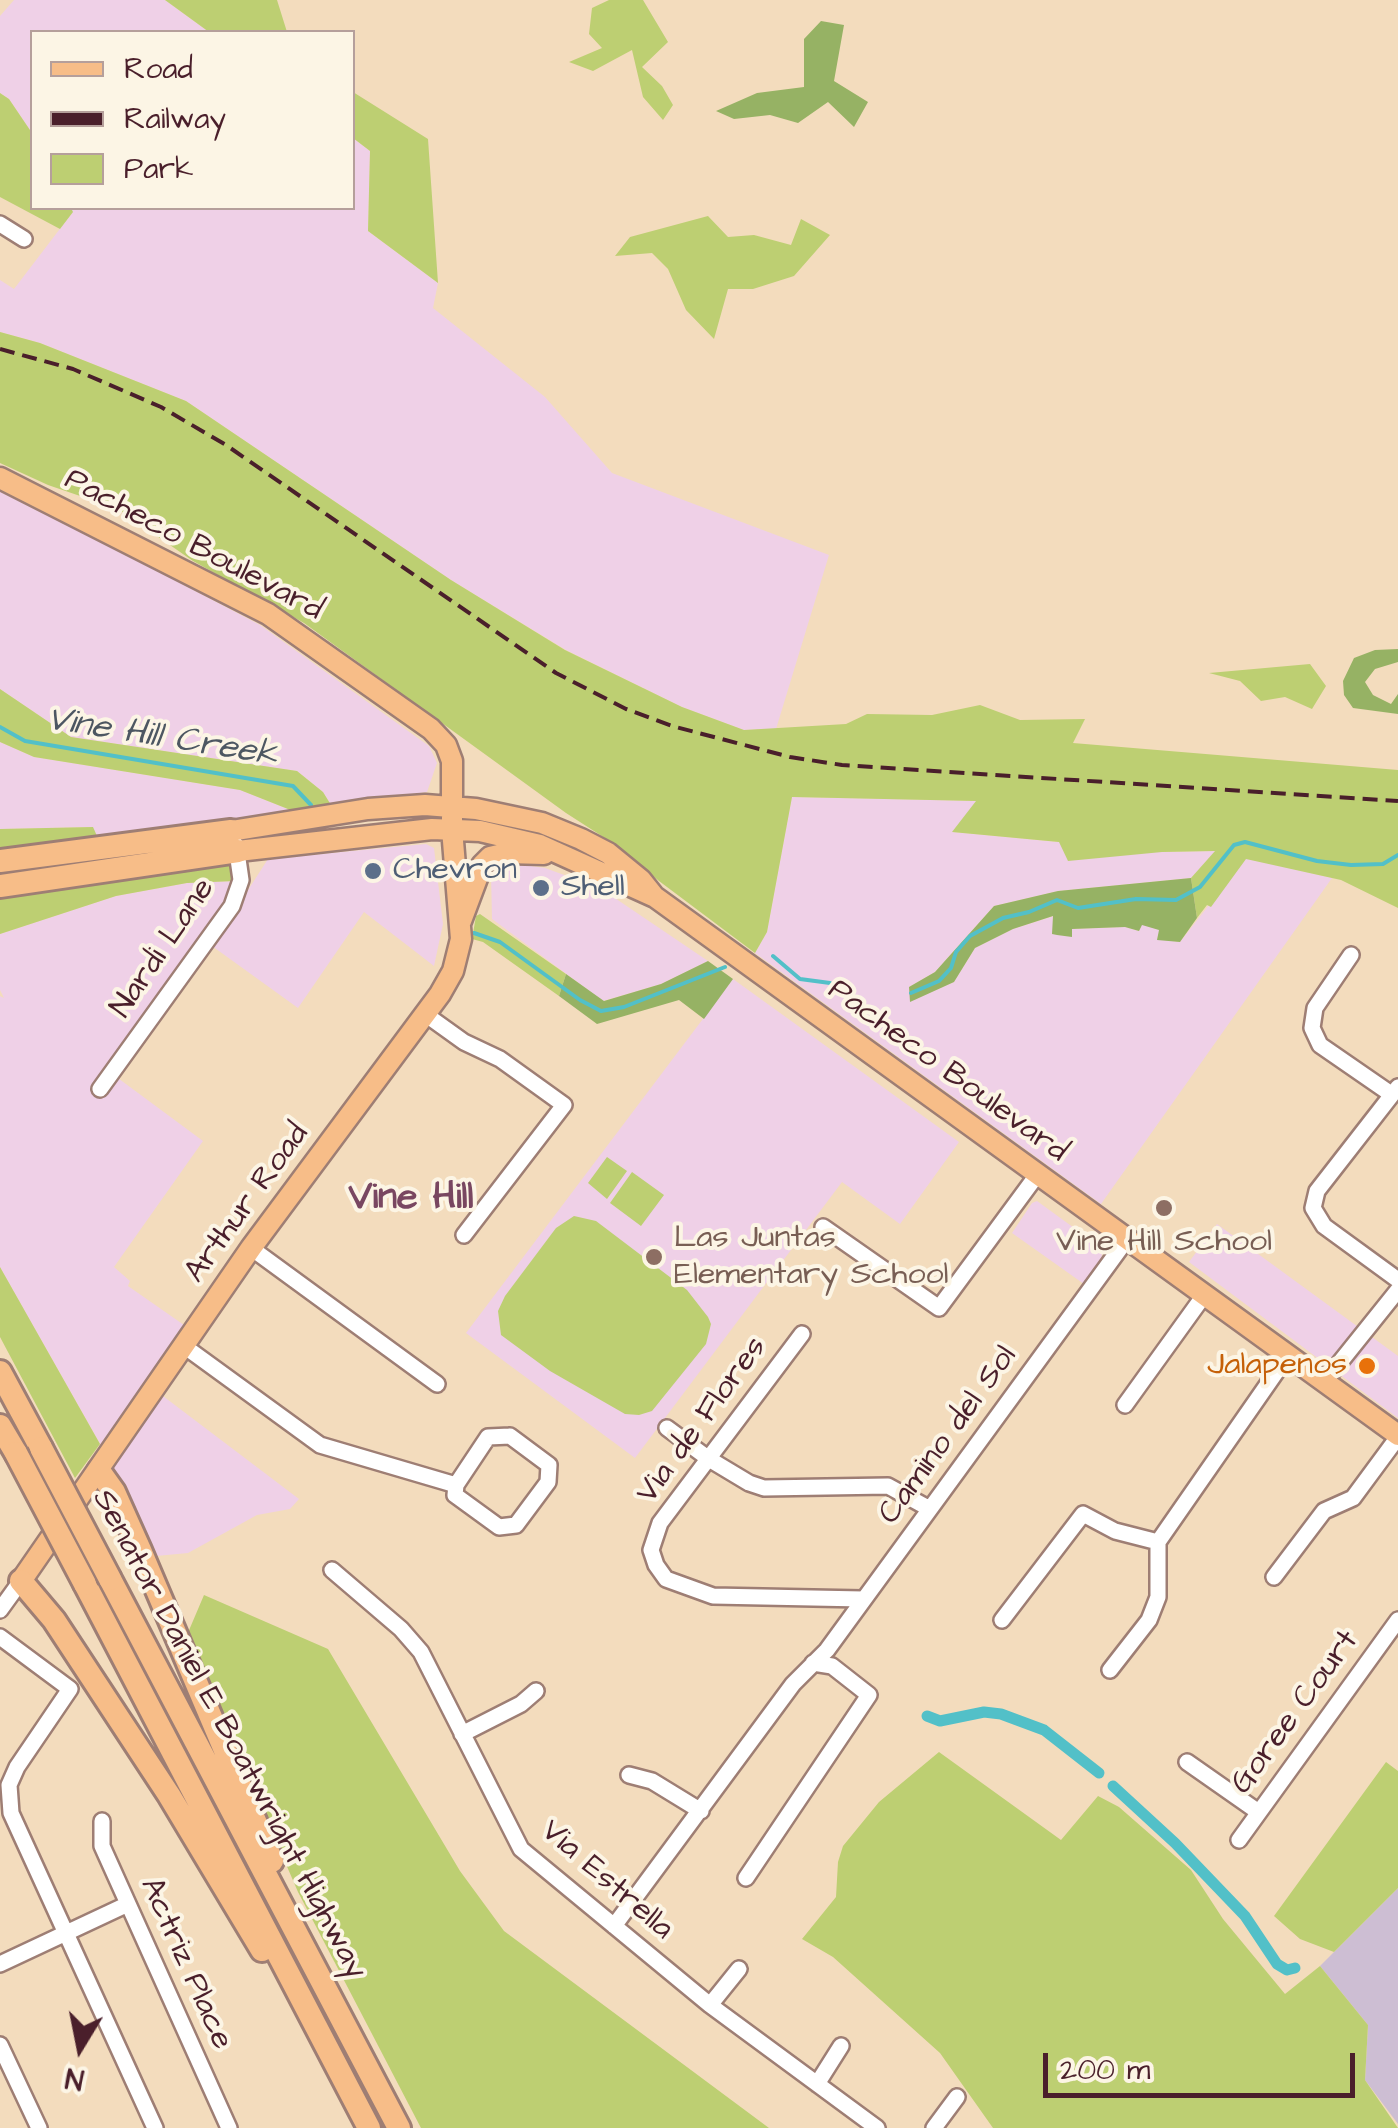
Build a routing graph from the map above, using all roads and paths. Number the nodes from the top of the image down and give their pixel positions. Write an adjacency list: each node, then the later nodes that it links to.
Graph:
1 (0, 224): 2 (street)
2 (24, 239)
3 (0, 478): 4 (main road, Pacheco Boulevard)
4 (452, 806): 5 (main road, Arthur Road); 6 (main road, Pacheco Boulevard); 10 (main road, Pacheco Boulevard)
5 (452, 829): 6 (main road, Pacheco Boulevard); 7 (main road, Pacheco Boulevard); 11 (main road, Arthur Road)
6 (235, 841): 8 (highway); 9 (highway); 14 (street, Nardi Lane)
7 (559, 853): 10 (main road, Pacheco Boulevard); 11 (main road)
8 (0, 861)
9 (0, 886)
10 (655, 898): 16 (main road, Pacheco Boulevard)
11 (460, 923): 13 (main road, Arthur Road)
12 (1352, 955): 15 (street)
13 (426, 1014): 18 (street); 20 (main road, Arthur Road)
14 (100, 1088)
15 (1395, 1090): 21 (street)
16 (1037, 1175): 17 (street); 19 (main road, Pacheco Boulevard)
17 (823, 1227)
18 (464, 1234)
19 (1128, 1238): 23 (main road, Pacheco Boulevard); 37 (street, Camino del Sol)
20 (251, 1248): 25 (main road, Arthur Road); 29 (street)
21 (1398, 1280)
22 (1398, 1290): 28 (street)
23 (1205, 1294): 26 (main road, Pacheco Boulevard); 30 (street)
24 (802, 1334): 34 (street, Via de Flores)
25 (184, 1346): 35 (main road, Arthur Road); 36 (street)
26 (1288, 1354): 28 (main road, Pacheco Boulevard); 38 (street)
27 (0, 1372): 60 (highway, Senator Daniel E Boatwright Highway, bridge)
28 (1325, 1381): 33 (main road, Pacheco Boulevard)
29 (436, 1384)
30 (1125, 1405)
31 (0, 1426): 67 (highway, Senator Daniel E Boatwright Highway, bridge)
32 (667, 1428): 34 (street)
33 (1398, 1436): 40 (street, Pacheco Boulevard)
34 (709, 1459): 37 (street); 42 (street, Via de Flores)
35 (99, 1471): 41 (main road, Arthur Road); 60 (highway)
36 (456, 1485): 36 (street)
37 (930, 1509): 42 (street, Camino del Sol)
38 (1158, 1542): 44 (street); 48 (street)
39 (332, 1570): 50 (street, Via Estrella)
40 (1274, 1577)
41 (21, 1581): 43 (street, Arthur Road); 67 (highway)
42 (863, 1599): 47 (street, Camino del Sol)
43 (0, 1610)
44 (1002, 1620)
45 (1398, 1620): 54 (street, Goree Court)
46 (0, 1638): 61 (street)
47 (813, 1663): 53 (street, Camino del Sol); 57 (street)
48 (1110, 1670)
49 (536, 1690): 50 (street)
50 (462, 1734): 59 (street, Via Estrella)
51 (1188, 1762): 54 (street)
52 (628, 1774): 53 (street)
53 (700, 1810): 59 (street, Camino del Sol)
54 (1257, 1811): 56 (street, Goree Court)
55 (102, 1821): 58 (street, Actriz Place)
56 (1239, 1840)
57 (746, 1878)
58 (128, 1904): 61 (street); 72 (street, Actriz Place)
59 (614, 1926): 64 (street, Via Estrella)
60 (292, 1927): 74 (highway, Senator Daniel E Boatwright Highway)
61 (64, 1932): 62 (street); 71 (street)
62 (0, 1964)
63 (739, 1970): 64 (street)
64 (710, 2005): 68 (street, Via Estrella)
65 (0, 2045): 70 (street)
66 (840, 2046): 68 (street)
67 (328, 2047): 73 (highway, Senator Daniel E Boatwright Highway)
68 (817, 2084): 75 (street, Via Estrella)
69 (957, 2097): 76 (street)
70 (39, 2128)
71 (155, 2128)
72 (230, 2128)
73 (369, 2128)
74 (399, 2128)
75 (877, 2128)
76 (934, 2128)

